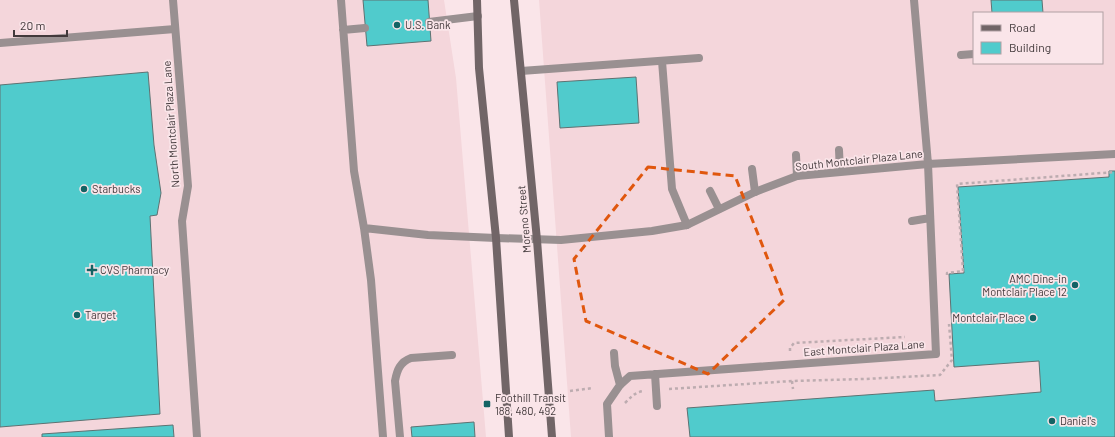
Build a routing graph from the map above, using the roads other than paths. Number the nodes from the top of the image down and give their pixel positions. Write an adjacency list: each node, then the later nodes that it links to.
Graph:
1 (173, 0): 9 (street, North Montclair Plaza Lane)
2 (340, 0): 10 (street)
3 (477, 0): 6 (street)
4 (514, 0): 16 (street, Moreno Street)
5 (914, 0): 20 (street, East Montclair Plaza Lane)
6 (478, 16): 7 (street); 31 (street)
7 (429, 22)
8 (365, 28): 10 (street)
9 (175, 29): 11 (street); 38 (street, North Montclair Plaza Lane)
10 (343, 30): 30 (street)
11 (0, 43)
12 (973, 54): 13 (street)
13 (962, 55)
14 (699, 58): 15 (street)
15 (662, 61): 16 (street); 29 (street)
16 (521, 71): 32 (street, Moreno Street)
17 (839, 150): 22 (street)
18 (1115, 154): 20 (street, South Montclair Plaza Lane)
19 (796, 155): 23 (street)
20 (928, 164): 22 (street, South Montclair Plaza Lane); 27 (street, East Montclair Plaza Lane)
21 (752, 169): 25 (street)
22 (840, 171): 23 (street, South Montclair Plaza Lane)
23 (797, 176): 25 (street, South Montclair Plaza Lane)
24 (710, 191): 26 (street)
25 (755, 192): 26 (street, South Montclair Plaza Lane)
26 (719, 209): 29 (street, South Montclair Plaza Lane)
27 (930, 218): 28 (street); 35 (street, East Montclair Plaza Lane)
28 (912, 221)
29 (686, 225): 32 (street, South Montclair Plaza Lane)
30 (364, 228): 31 (street, South Montclair Plaza Lane); 39 (street)
31 (496, 238): 32 (street, South Montclair Plaza Lane); 41 (street)
32 (537, 240): 42 (street, Moreno Street)
33 (614, 353): 36 (street)
34 (452, 355): 40 (street)
35 (655, 374): 36 (street, East Montclair Plaza Lane); 37 (street)
36 (620, 385): 43 (street, East Montclair Plaza Lane)
37 (657, 406)
38 (197, 437)
39 (383, 437)
40 (400, 437)
41 (509, 437)
42 (552, 437)
43 (609, 437)

